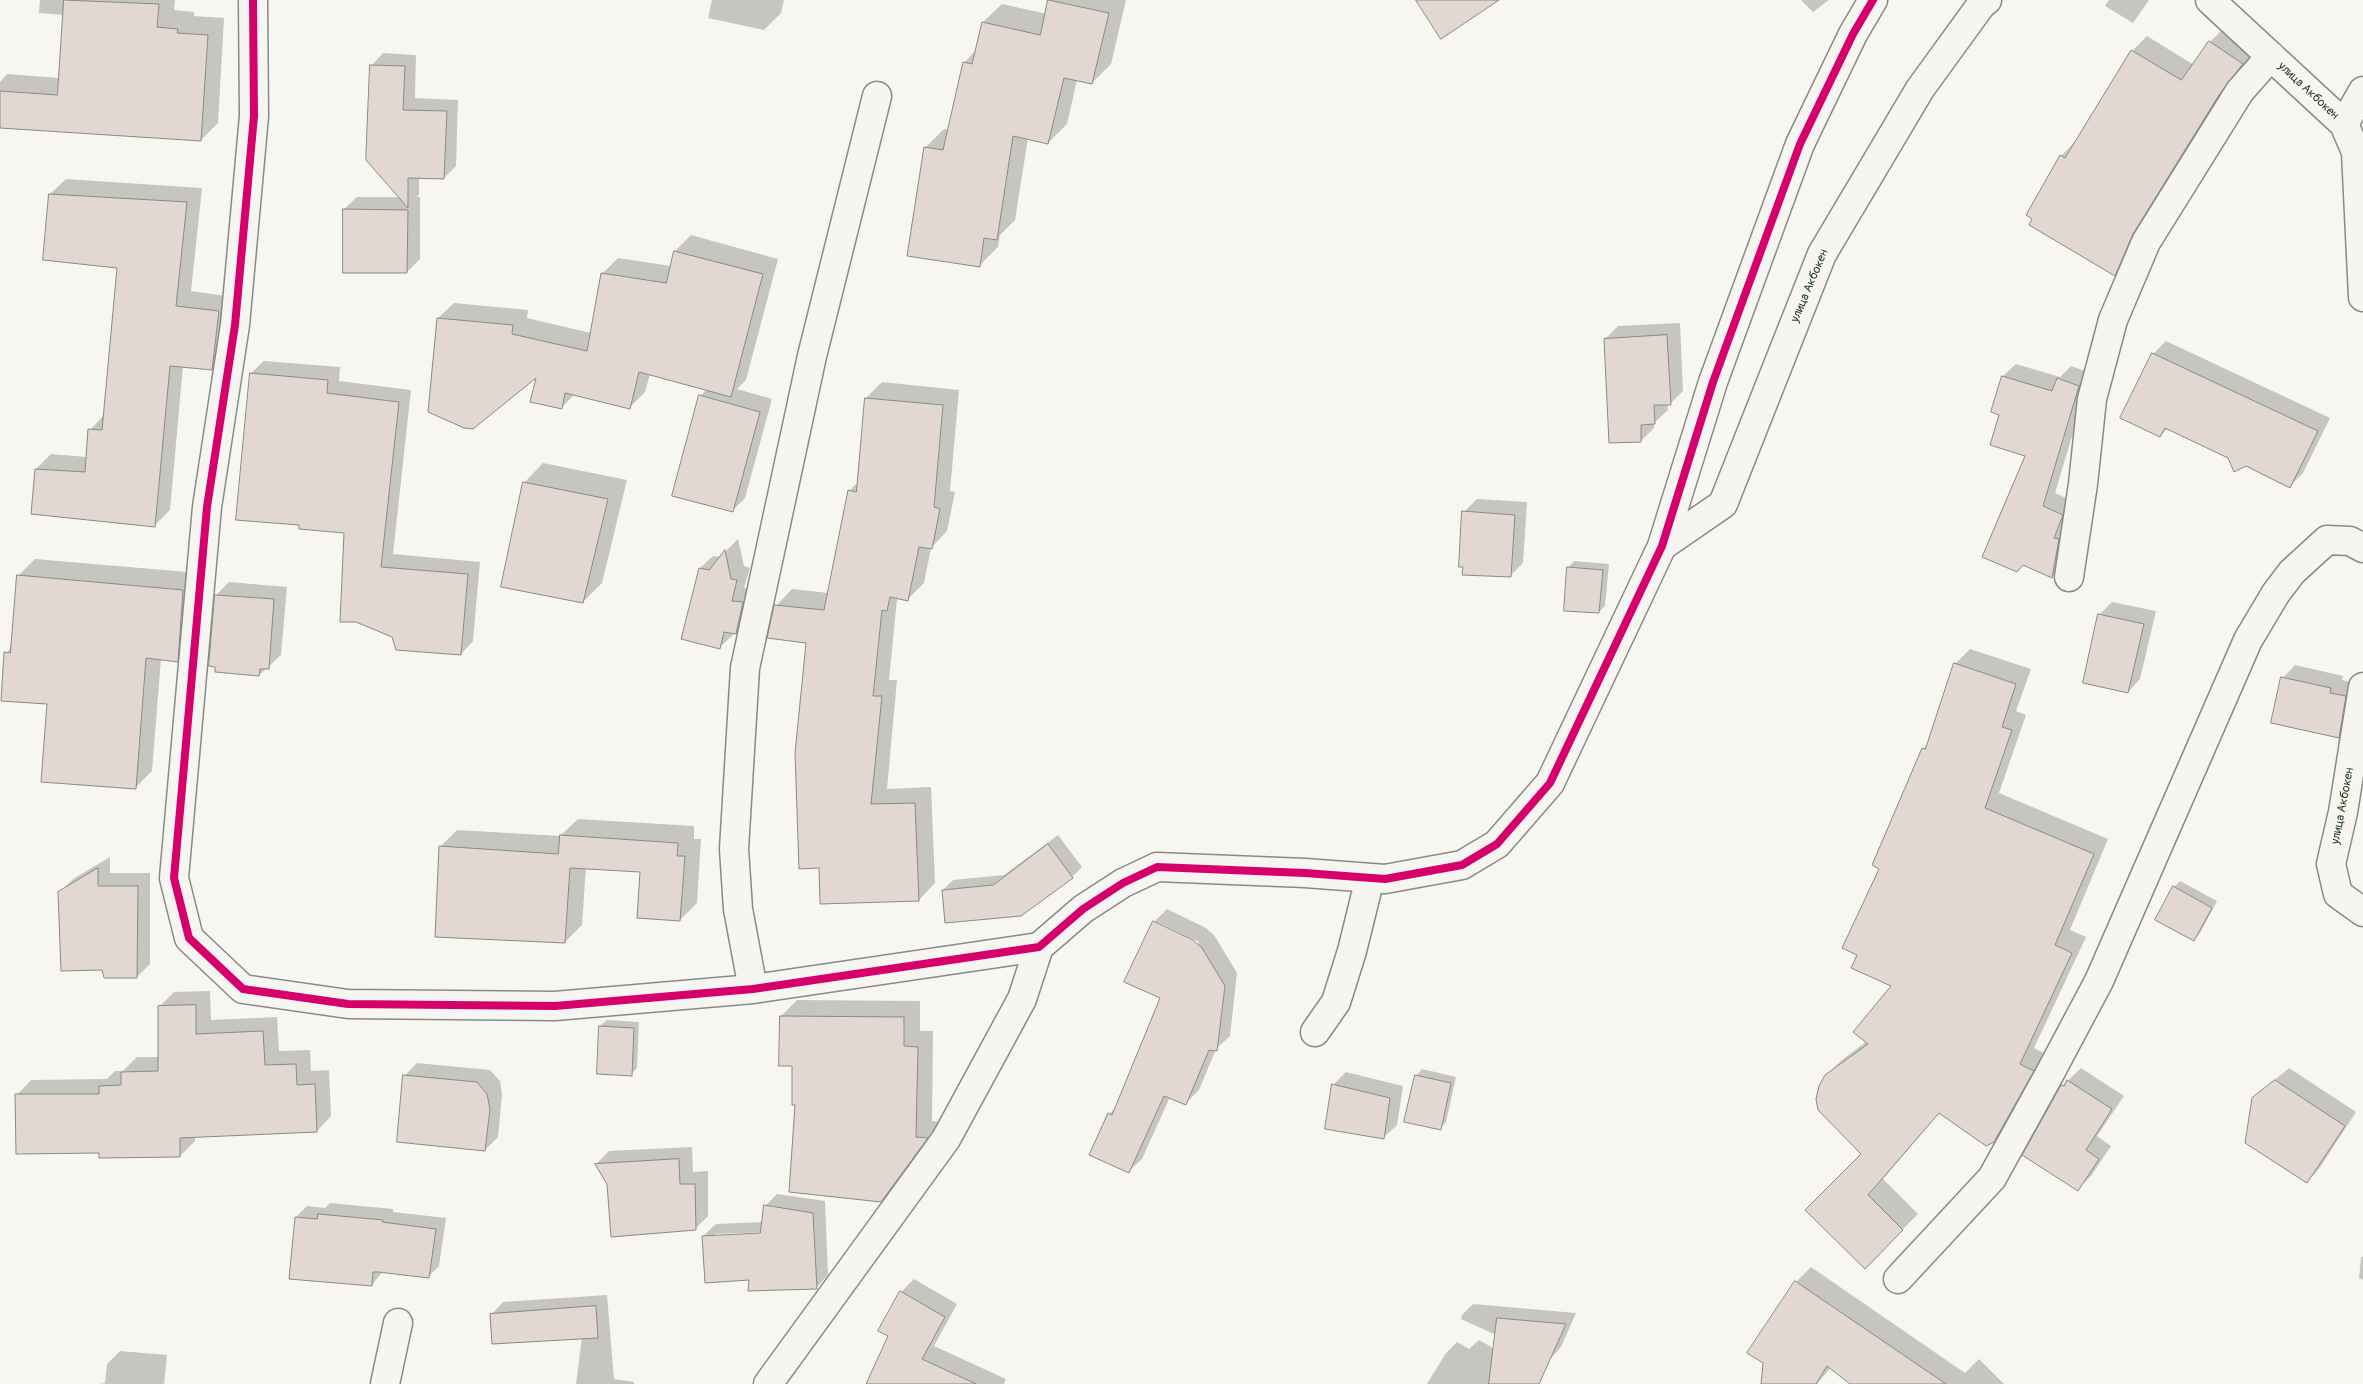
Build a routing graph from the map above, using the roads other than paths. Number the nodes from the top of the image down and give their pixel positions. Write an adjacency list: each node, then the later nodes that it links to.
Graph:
1 (253, 0): 17 (street)
2 (1873, 0): 10 (street)
3 (1987, 0): 10 (street, улица Акбокен)
4 (2210, 0): 5 (street, улица Акбокен)
5 (2271, 56): 8 (street, улица Акбокен); 12 (street)
6 (2363, 92): 8 (street)
7 (877, 96): 17 (street)
8 (2344, 124): 9 (street, улица Акбокен)
9 (2363, 298)
10 (1662, 546): 14 (street)
11 (2363, 548): 19 (street)
12 (2069, 577)
13 (2363, 687): 15 (street, улица Акбокен)
14 (1370, 878): 16 (street); 18 (street)
15 (2363, 912)
16 (1040, 947): 17 (street); 22 (street)
17 (753, 989)
18 (1316, 1032)
19 (1898, 1279)
20 (398, 1323): 21 (street)
21 (385, 1384)
22 (768, 1384)

